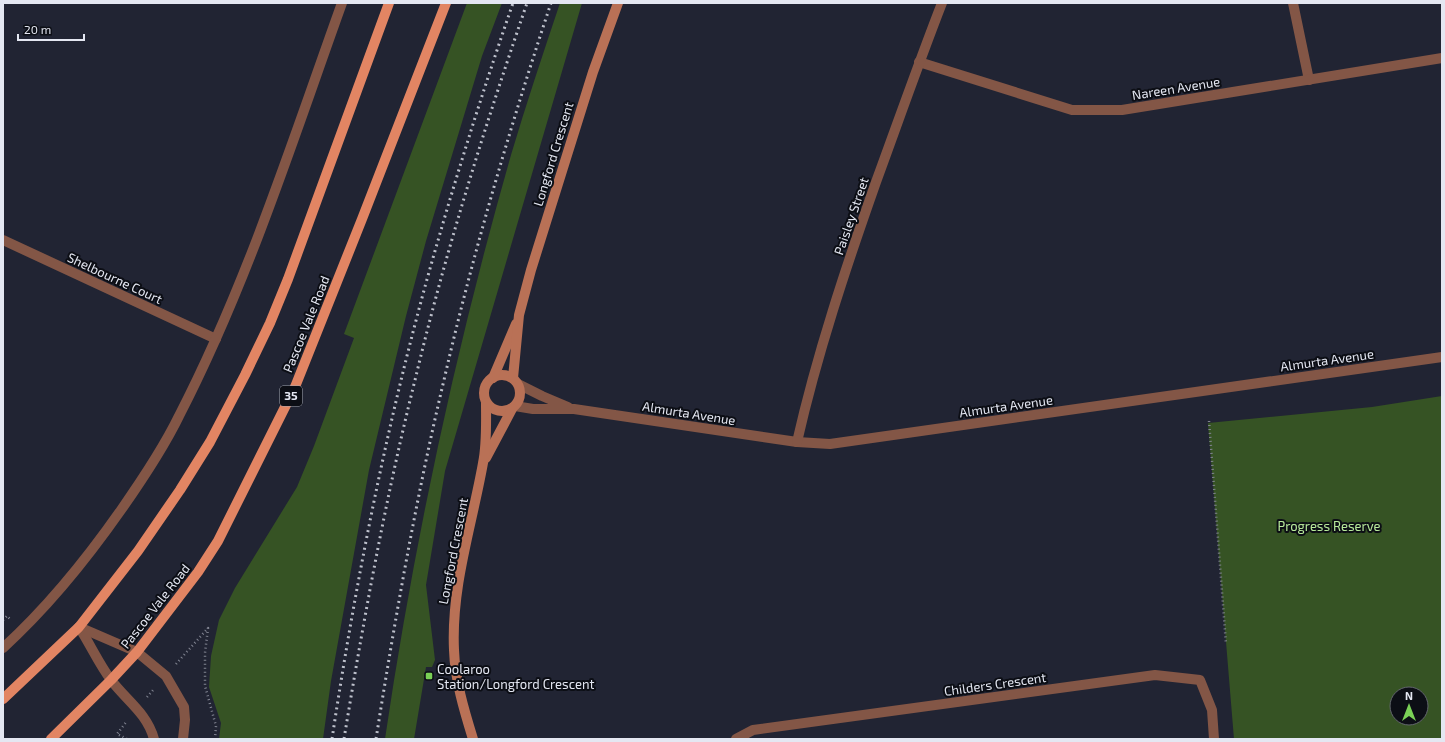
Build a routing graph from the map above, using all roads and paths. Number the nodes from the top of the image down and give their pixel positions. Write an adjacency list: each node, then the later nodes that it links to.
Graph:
1 (342, 3): 12 (street)
2 (389, 3): 22 (main road)
3 (446, 3): 25 (main road, Pascoe Vale Road / 35)
4 (618, 3): 11 (street, Longford Crescent)
5 (942, 3): 8 (street, Paisley Street)
6 (1293, 3): 9 (street)
7 (1442, 58): 9 (street, Nareen Avenue)
8 (919, 62): 9 (street, Nareen Avenue); 20 (street, Paisley Street)
9 (1309, 80)
10 (3, 240): 12 (street, Shelbourne Court)
11 (520, 315): 14 (street, Longford Crescent); 15 (street, Longford Crescent)
12 (216, 339): 24 (street)
13 (1442, 357): 20 (street, Almurta Avenue)
14 (493, 378): 15 (street); 16 (street)
15 (516, 381): 17 (street); 18 (street, Almurta Avenue)
16 (486, 403): 17 (street); 21 (street, Longford Crescent)
17 (514, 408): 18 (street, Almurta Avenue); 21 (street, Longford Crescent)
18 (574, 409): 20 (street, Almurta Avenue)
19 (1209, 421): 23 (path)
20 (797, 442)
21 (484, 461): 31 (street, Longford Crescent)
22 (79, 627): 25 (street); 26 (street); 27 (main road)
23 (1226, 644)
24 (3, 648)
25 (138, 652): 26 (main road, Pascoe Vale Road / 35); 30 (street)
26 (111, 680): 28 (main road, Pascoe Vale Road / 35); 29 (street)
27 (3, 699)
28 (51, 739)
29 (154, 739)
30 (183, 739)
31 (473, 739)
32 (736, 739): 33 (street, Childers Crescent)
33 (1214, 739)

